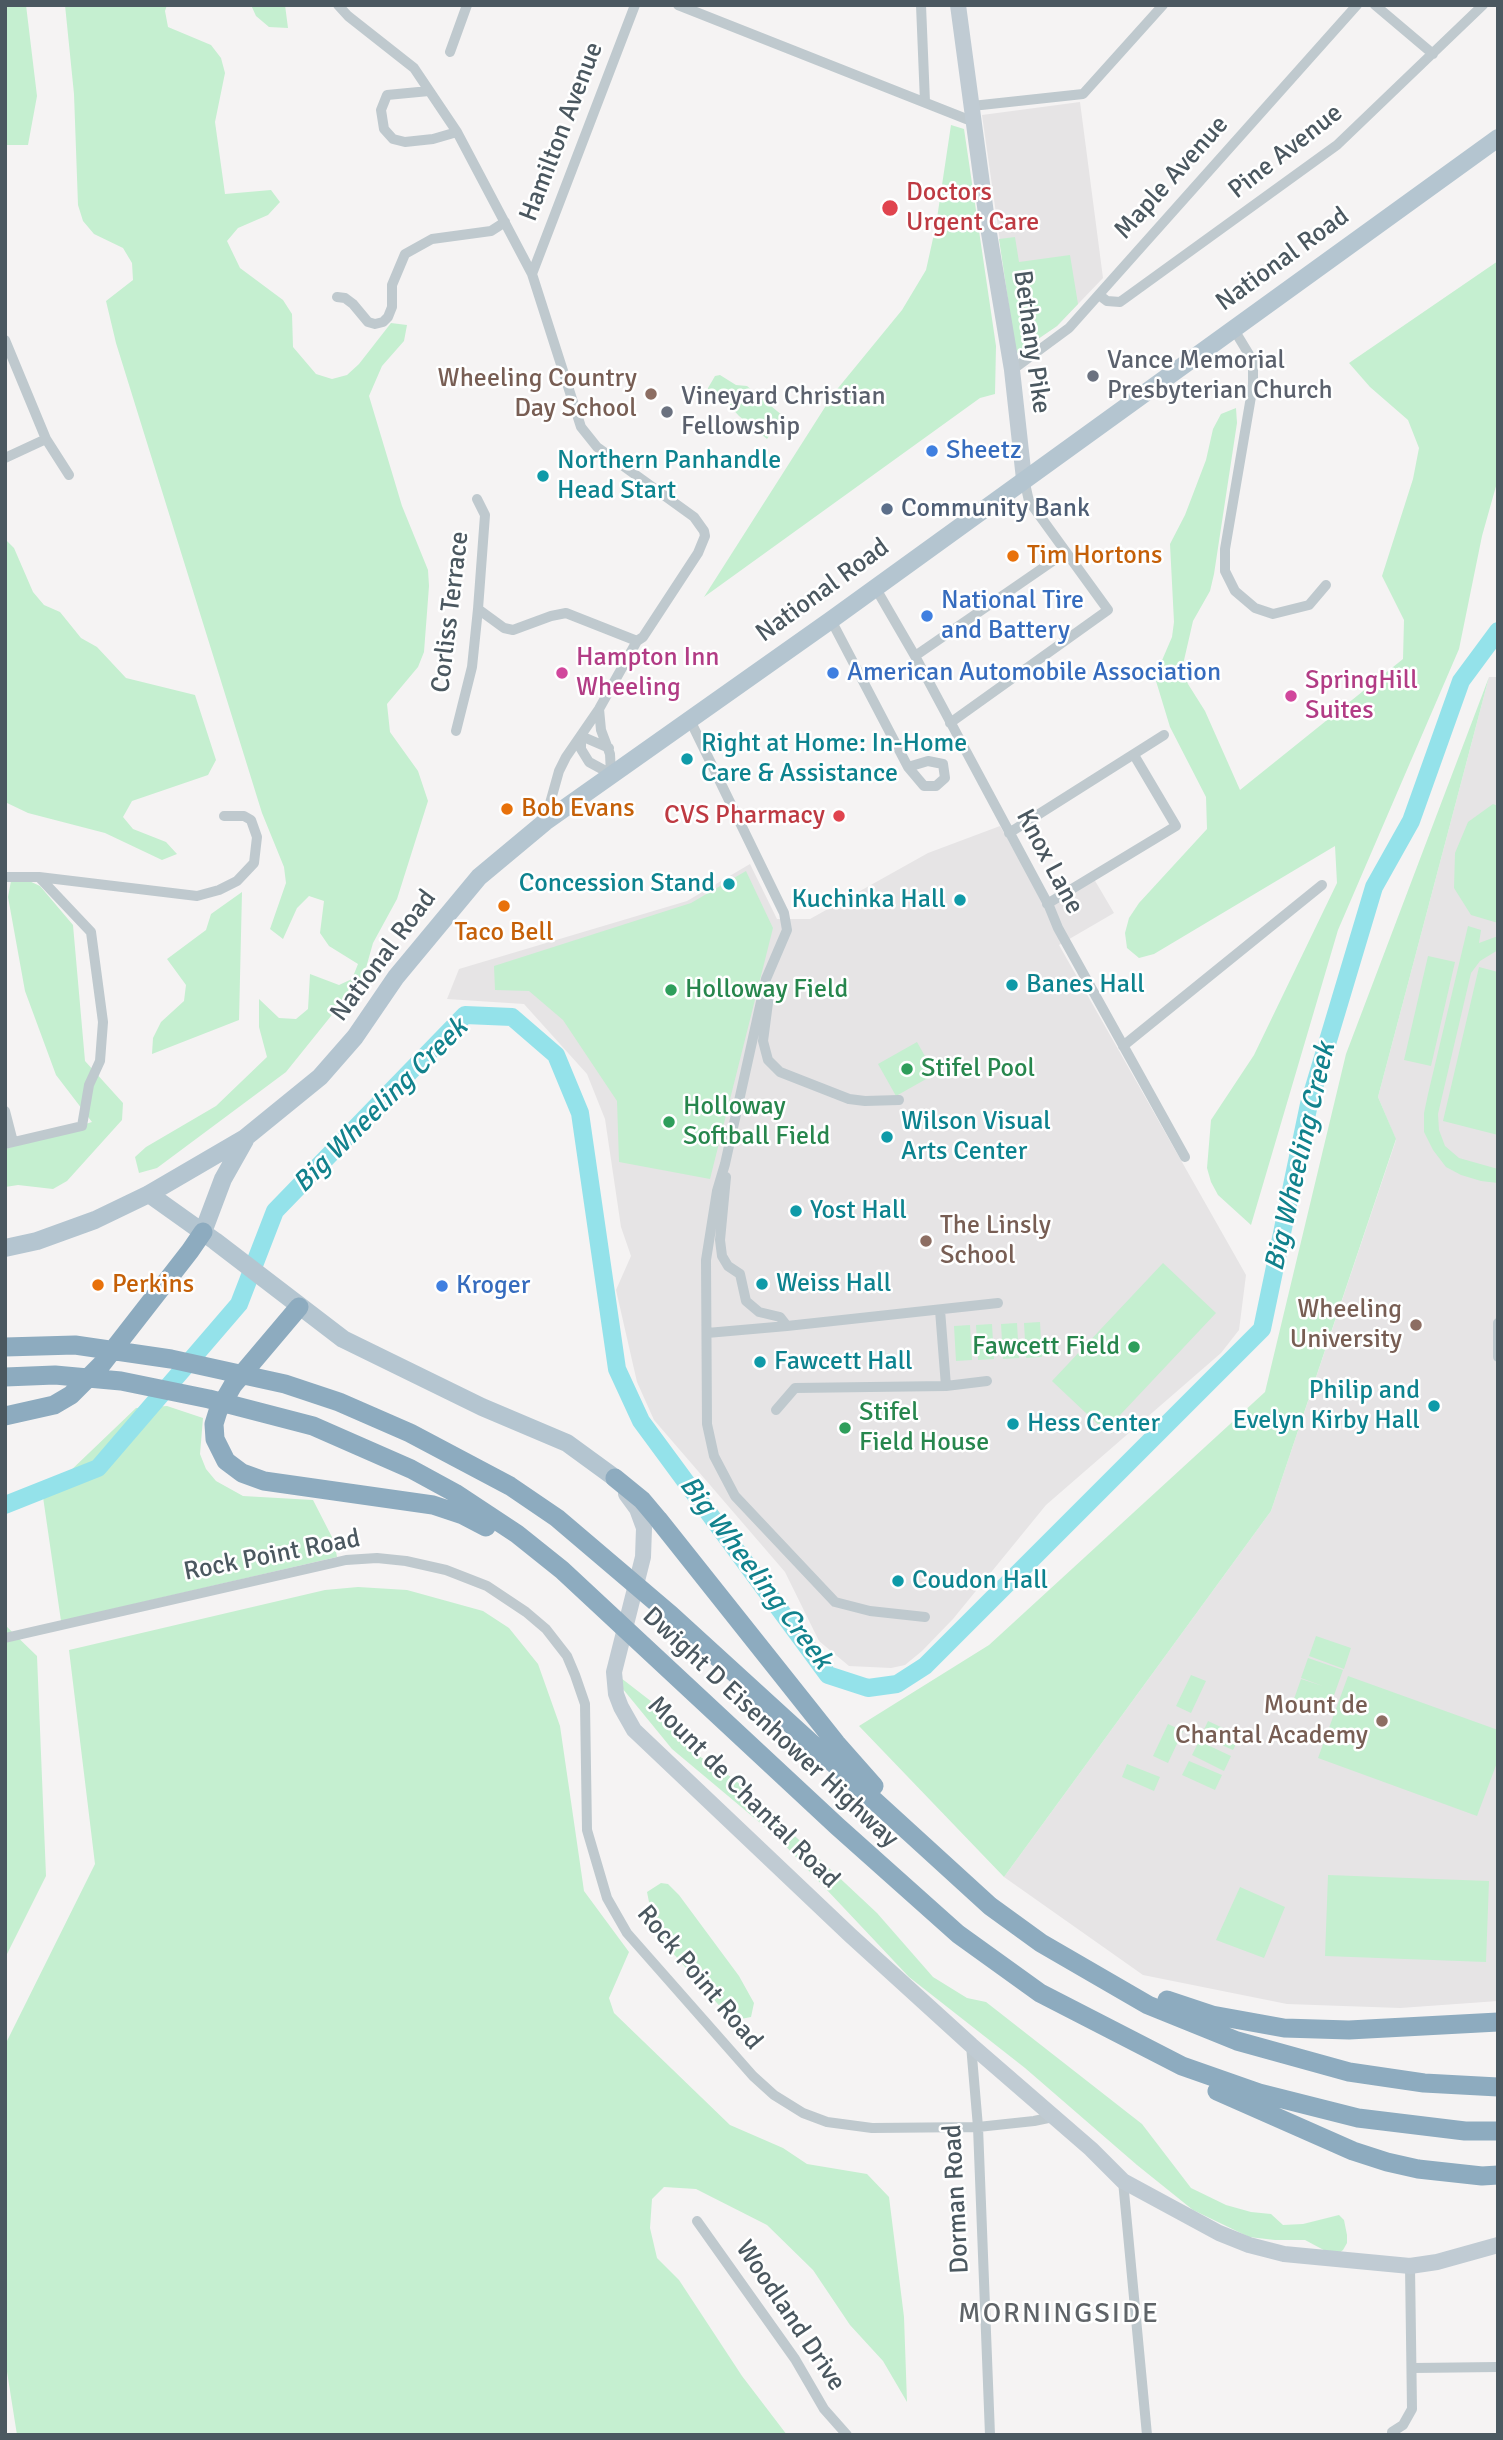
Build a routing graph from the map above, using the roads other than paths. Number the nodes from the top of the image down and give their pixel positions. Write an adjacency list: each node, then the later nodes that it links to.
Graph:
1 (338, 5): 13 (street)
2 (467, 5): 11 (street)
3 (635, 5): 20 (street, Hamilton Avenue)
4 (678, 5): 14 (street)
5 (921, 5): 14 (street)
6 (958, 5): 15 (street, Bethany Pike)
7 (1163, 5): 15 (street)
8 (1357, 5): 21 (street, Maple Avenue)
9 (1375, 5): 12 (street)
10 (1483, 5): 12 (street, Pine Avenue)
11 (450, 52)
12 (1433, 54): 21 (street, Pine Avenue)
13 (429, 91): 17 (street); 17 (street)
14 (925, 103): 16 (street)
15 (972, 106): 16 (street, Bethany Pike)
16 (974, 122): 25 (street, Bethany Pike)
17 (457, 132): 19 (street)
18 (1498, 138): 23 (main road, National Road)
19 (505, 222): 20 (street); 22 (street)
20 (532, 274): 36 (street)
21 (1098, 295): 25 (street, Maple Avenue)
22 (337, 298)
23 (1233, 328): 29 (main road, National Road); 32 (street)
24 (5, 340): 26 (street)
25 (1012, 370): 29 (street, Bethany Pike)
26 (46, 439): 27 (street); 28 (street)
27 (5, 458)
28 (69, 475)
29 (1024, 479): 31 (street); 33 (main road, National Road)
30 (477, 499): 34 (street, Corliss Terrace)
31 (1066, 552): 37 (street); 40 (street)
32 (1326, 585)
33 (875, 587): 35 (main road, National Road); 37 (street, Knox Lane)
34 (478, 609): 36 (street); 41 (street, Corliss Terrace)
35 (831, 620): 39 (main road, National Road); 46 (street)
36 (637, 641): 38 (street)
37 (915, 656): 40 (street, Knox Lane)
38 (598, 709): 43 (street); 44 (street)
39 (689, 718): 47 (main road, National Road); 55 (street)
40 (950, 723): 50 (street, Knox Lane)
41 (456, 732)
42 (1164, 735): 45 (street)
43 (581, 736): 44 (street); 47 (street); 49 (street)
44 (609, 748): 47 (street)
45 (1134, 755): 50 (street); 54 (street)
46 (908, 767)
47 (611, 774): 49 (main road, National Road)
48 (224, 816): 52 (street)
49 (545, 822): 59 (main road, National Road)
50 (1009, 833): 54 (street, Knox Lane)
51 (5, 877): 52 (street)
52 (39, 877): 60 (street)
53 (1322, 885): 56 (street)
54 (1047, 904): 56 (street, Knox Lane)
55 (773, 963): 57 (street); 62 (street)
56 (1123, 1046): 61 (street, Knox Lane)
57 (898, 1100)
58 (5, 1111): 60 (street)
59 (246, 1139): 63 (main road, National Road); 64 (main road)
60 (9, 1143)
61 (1185, 1157)
62 (725, 1164): 70 (street); 71 (street)
63 (149, 1194): 64 (main road, Mount de Chantal Road); 65 (main road, National Road)
64 (209, 1236): 66 (main road, Mount de Chantal Road); 78 (highway)
65 (5, 1248)
66 (292, 1302): 79 (main road, Mount de Chantal Road); 80 (highway)
67 (998, 1303): 68 (street)
68 (940, 1310): 70 (street); 76 (street)
69 (1498, 1322): 73 (street)
70 (787, 1326): 71 (street)
71 (707, 1333): 81 (street)
72 (5, 1347): 83 (highway, Dwight D Eisenhower Highway)
73 (1498, 1357)
74 (5, 1377): 80 (highway, Dwight D Eisenhower Highway)
75 (988, 1381): 76 (street)
76 (946, 1387): 77 (street)
77 (776, 1410)
78 (5, 1416)
79 (615, 1478): 83 (highway); 86 (street, Mount de Chantal Road)
80 (586, 1593): 87 (highway, Dwight D Eisenhower Highway)
81 (925, 1617)
82 (5, 1638): 90 (street, Rock Point Road)
83 (945, 1865): 84 (highway, Dwight D Eisenhower Highway)
84 (1092, 1973): 85 (highway); 88 (highway, Dwight D Eisenhower Highway)
85 (1498, 2022)
86 (971, 2045): 89 (street, Mount de Chantal Road); 90 (street, Dorman Road)
87 (1182, 2066): 91 (highway, Dwight D Eisenhower Highway); 92 (highway)
88 (1498, 2087)
89 (1053, 2117): 90 (street, Rock Point Road); 93 (street, Mount de Chantal Road)
90 (978, 2127): 100 (street, Dorman Road)
91 (1498, 2131)
92 (1498, 2175)
93 (1123, 2181): 96 (street, Mount de Chantal Road); 101 (street)
94 (698, 2221): 99 (street, Woodland Drive)
95 (1498, 2245): 96 (street, Mount de Chantal Road)
96 (1410, 2266): 98 (street)
97 (1498, 2367): 98 (street)
98 (1413, 2368): 102 (street)
99 (847, 2435)
100 (990, 2435)
101 (1147, 2435)
102 (1392, 2435)

